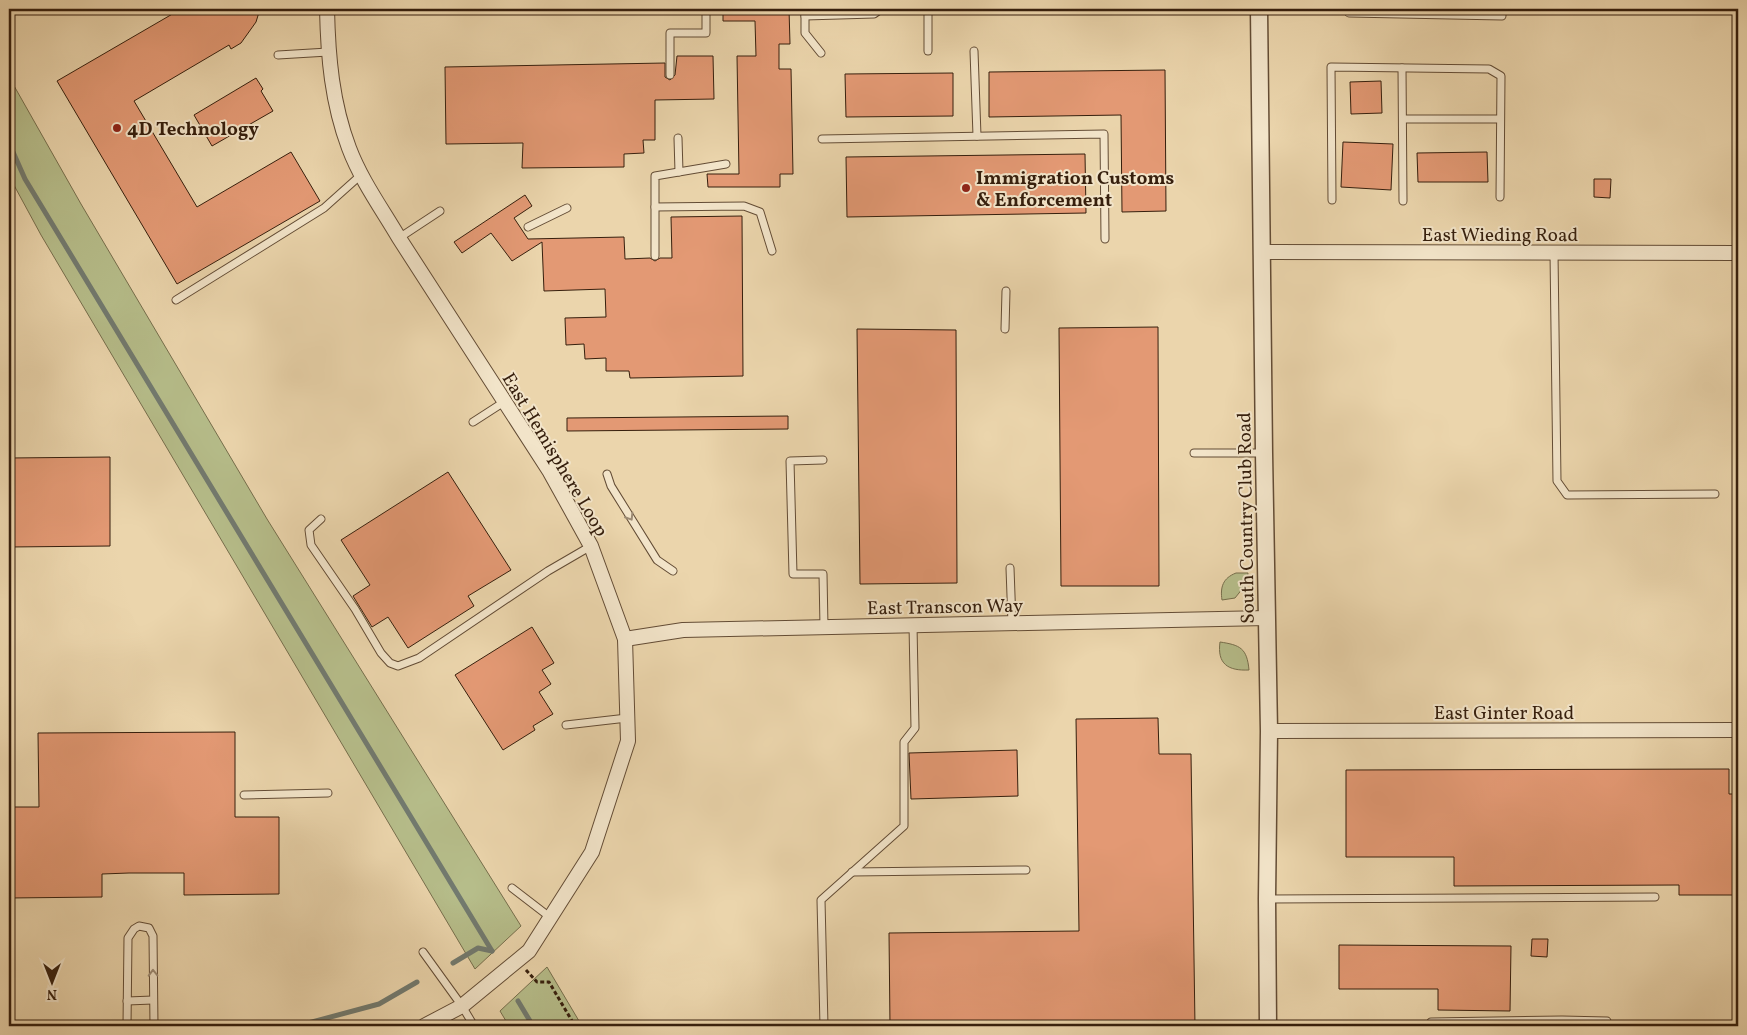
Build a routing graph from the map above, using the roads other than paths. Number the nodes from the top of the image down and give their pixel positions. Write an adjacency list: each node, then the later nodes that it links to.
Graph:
1 (328, 9): 11 (street, East Hemisphere Loop)
2 (706, 9): 15 (lane)
3 (880, 9): 7 (lane)
4 (928, 9): 9 (lane)
5 (1260, 9): 34 (street, South Country Club Road)
6 (1502, 9): 8 (lane)
7 (805, 12): 12 (lane)
8 (1349, 13)
9 (928, 51)
10 (974, 51): 18 (lane)
11 (328, 52): 13 (lane); 23 (street, East Hemisphere Loop)
12 (821, 53)
13 (278, 55)
14 (1402, 68): 16 (lane); 17 (lane); 25 (lane)
15 (670, 75)
16 (1402, 119): 17 (lane); 26 (lane)
17 (1500, 119): 24 (lane)
18 (977, 136): 20 (lane); 32 (lane)
19 (678, 138): 22 (lane)
20 (822, 139)
21 (726, 164): 22 (lane)
22 (679, 172): 27 (lane)
23 (362, 174): 31 (street, East Hemisphere Loop); 39 (lane)
24 (1500, 197)
25 (1332, 200)
26 (1403, 201)
27 (655, 207): 33 (lane); 37 (lane)
28 (566, 208): 30 (lane)
29 (440, 211): 31 (lane)
30 (528, 227)
31 (399, 238): 41 (street, East Hemisphere Loop)
32 (1105, 238)
33 (772, 251)
34 (1262, 252): 35 (street, East Wieding Road); 44 (street, South Country Club Road)
35 (1554, 253): 36 (street, East Wieding Road); 47 (lane)
36 (1738, 253)
37 (655, 256)
38 (1006, 291): 40 (lane)
39 (176, 300)
40 (1005, 329)
41 (504, 402): 42 (lane); 49 (street, East Hemisphere Loop)
42 (473, 422)
43 (1194, 453): 44 (lane)
44 (1264, 453): 52 (street, South Country Club Road)
45 (823, 460): 55 (lane)
46 (607, 474): 51 (lane, one-way to 51)
47 (1715, 494)
48 (321, 519): 49 (lane)
49 (591, 546): 56 (street, East Hemisphere Loop)
50 (1010, 568): 53 (lane)
51 (673, 571)
52 (1267, 618): 53 (street, East Transcon Way); 60 (street, South Country Club Road)
53 (1012, 623): 54 (street, East Transcon Way)
54 (913, 625): 55 (street, East Transcon Way); 64 (lane)
55 (824, 627): 56 (street, East Transcon Way)
56 (625, 639): 57 (street, East Hemisphere Loop)
57 (627, 718): 58 (lane); 68 (street, East Hemisphere Loop)
58 (566, 725)
59 (1738, 730): 60 (street, East Ginter Road)
60 (1269, 731): 67 (street, South Country Club Road)
61 (328, 793): 62 (lane)
62 (244, 794)
63 (1026, 870): 64 (lane)
64 (852, 872): 79 (lane)
65 (512, 888): 68 (lane)
66 (1655, 897): 67 (lane)
67 (1267, 899): 80 (street, South Country Club Road)
68 (551, 918): 72 (street, East Hemisphere Loop)
69 (422, 952): 72 (lane)
70 (153, 1000): 71 (lane); 71 (lane, one-way to 71); 76 (lane)
71 (127, 1001): 75 (lane)
72 (462, 1006): 77 (street, East Hemisphere Loop); 78 (lane)
73 (1606, 1021): 74 (lane)
74 (1431, 1022)
75 (127, 1026)
76 (154, 1026)
77 (424, 1026)
78 (474, 1026)
79 (824, 1026)
80 (1268, 1026)

